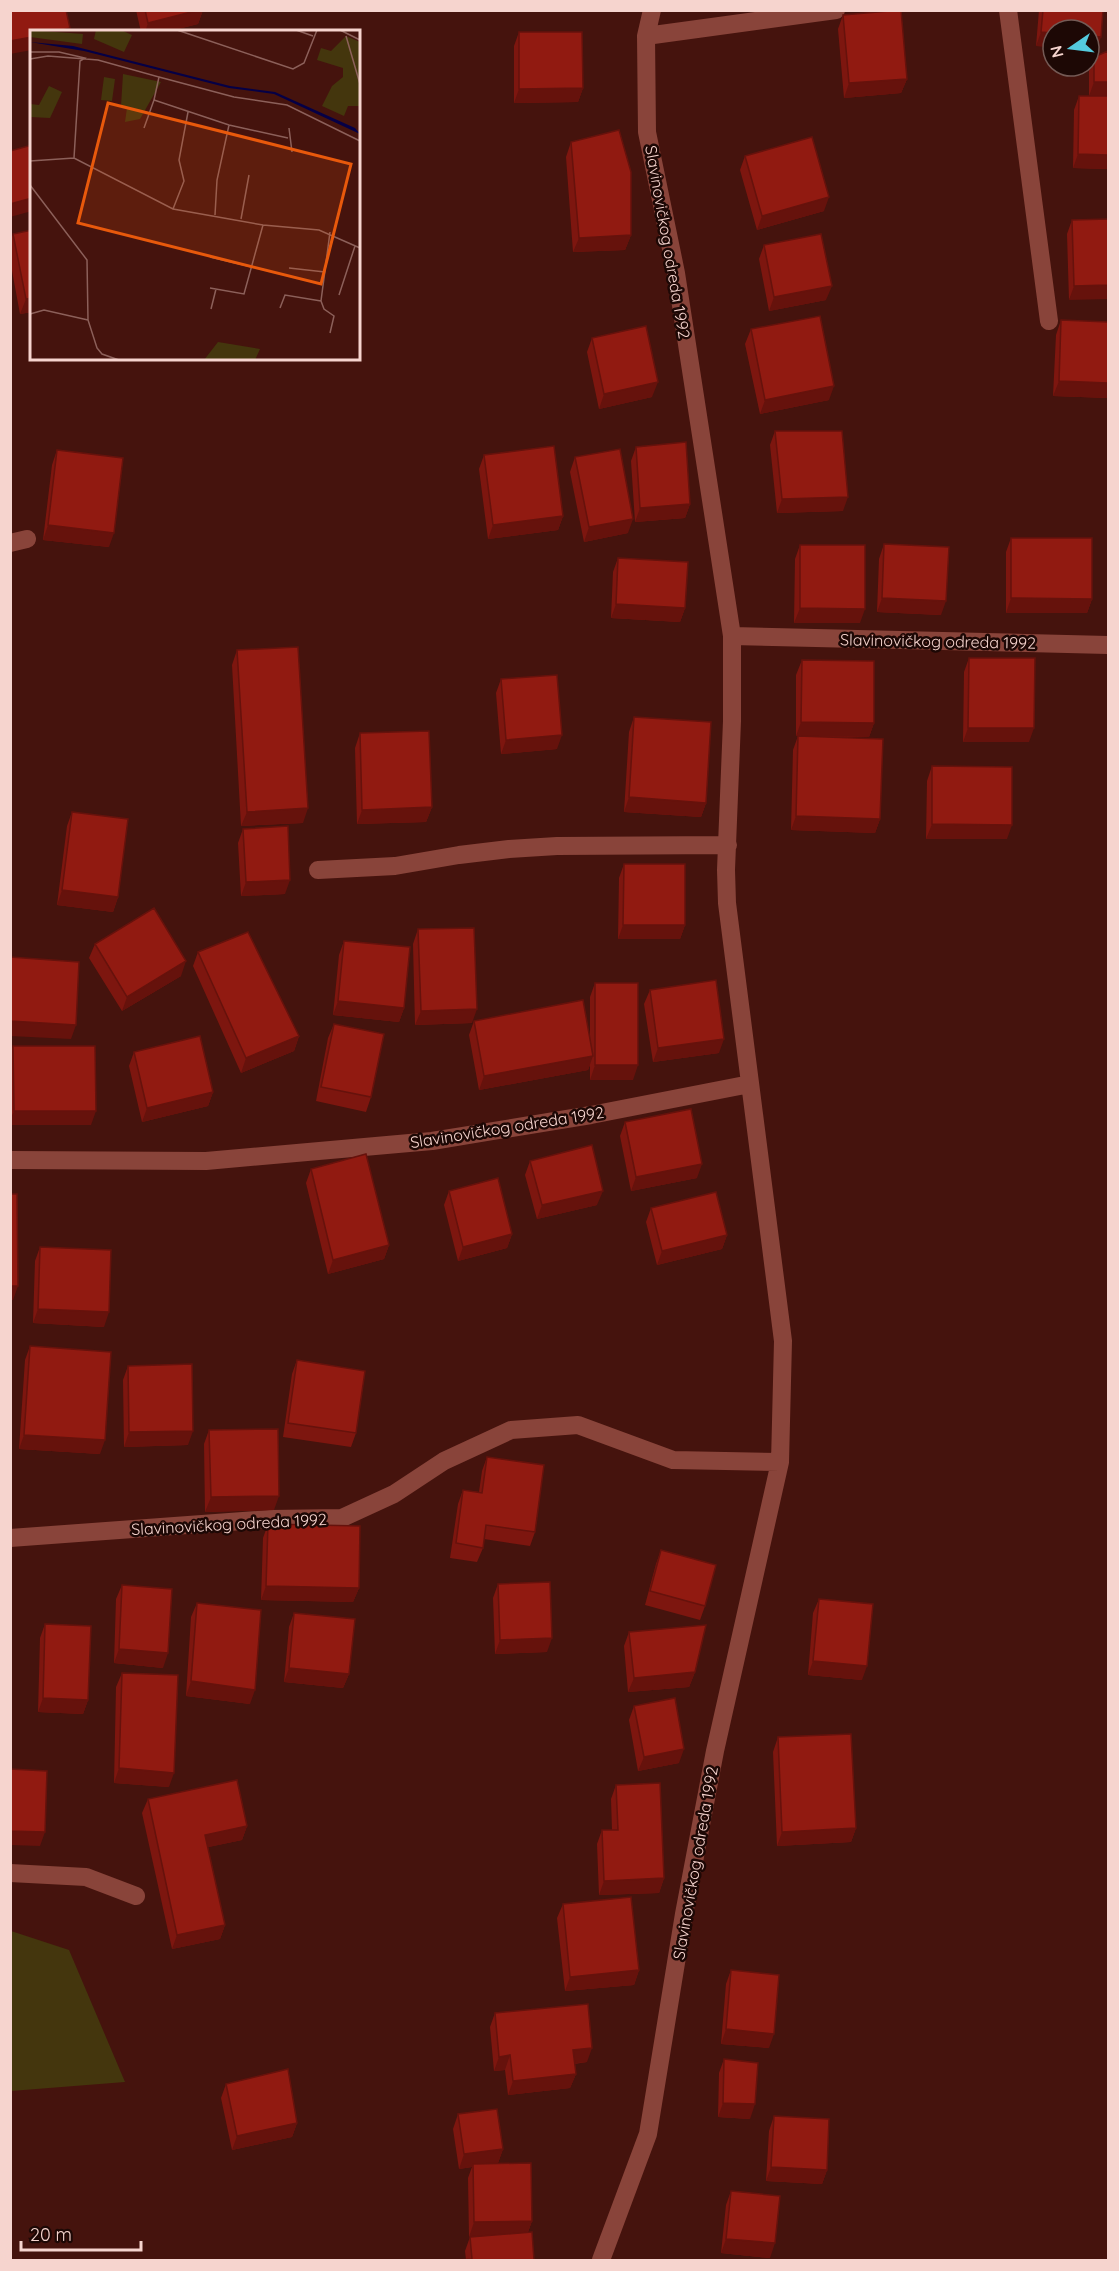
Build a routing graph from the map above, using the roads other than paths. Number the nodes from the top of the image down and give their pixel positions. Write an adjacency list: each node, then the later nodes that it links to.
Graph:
1 (652, 10): 4 (street, Slavinovičkog odreda 1992)
2 (836, 10): 4 (street)
3 (1008, 10): 5 (street)
4 (646, 36): 6 (street, Slavinovičkog odreda 1992)
5 (1049, 321)
6 (732, 636): 7 (street, Slavinovičkog odreda 1992); 8 (street, Slavinovičkog odreda 1992)
7 (1108, 645)
8 (728, 845): 9 (street); 10 (street, Slavinovičkog odreda 1992)
9 (318, 870)
10 (750, 1084): 11 (street, Slavinovičkog odreda 1992); 12 (street, Slavinovičkog odreda 1992)
11 (10, 1160)
12 (780, 1462): 13 (street, Slavinovičkog odreda 1992); 16 (street, Slavinovičkog odreda 1992)
13 (10, 1538)
14 (10, 1873): 15 (street)
15 (136, 1896)
16 (601, 2260)

